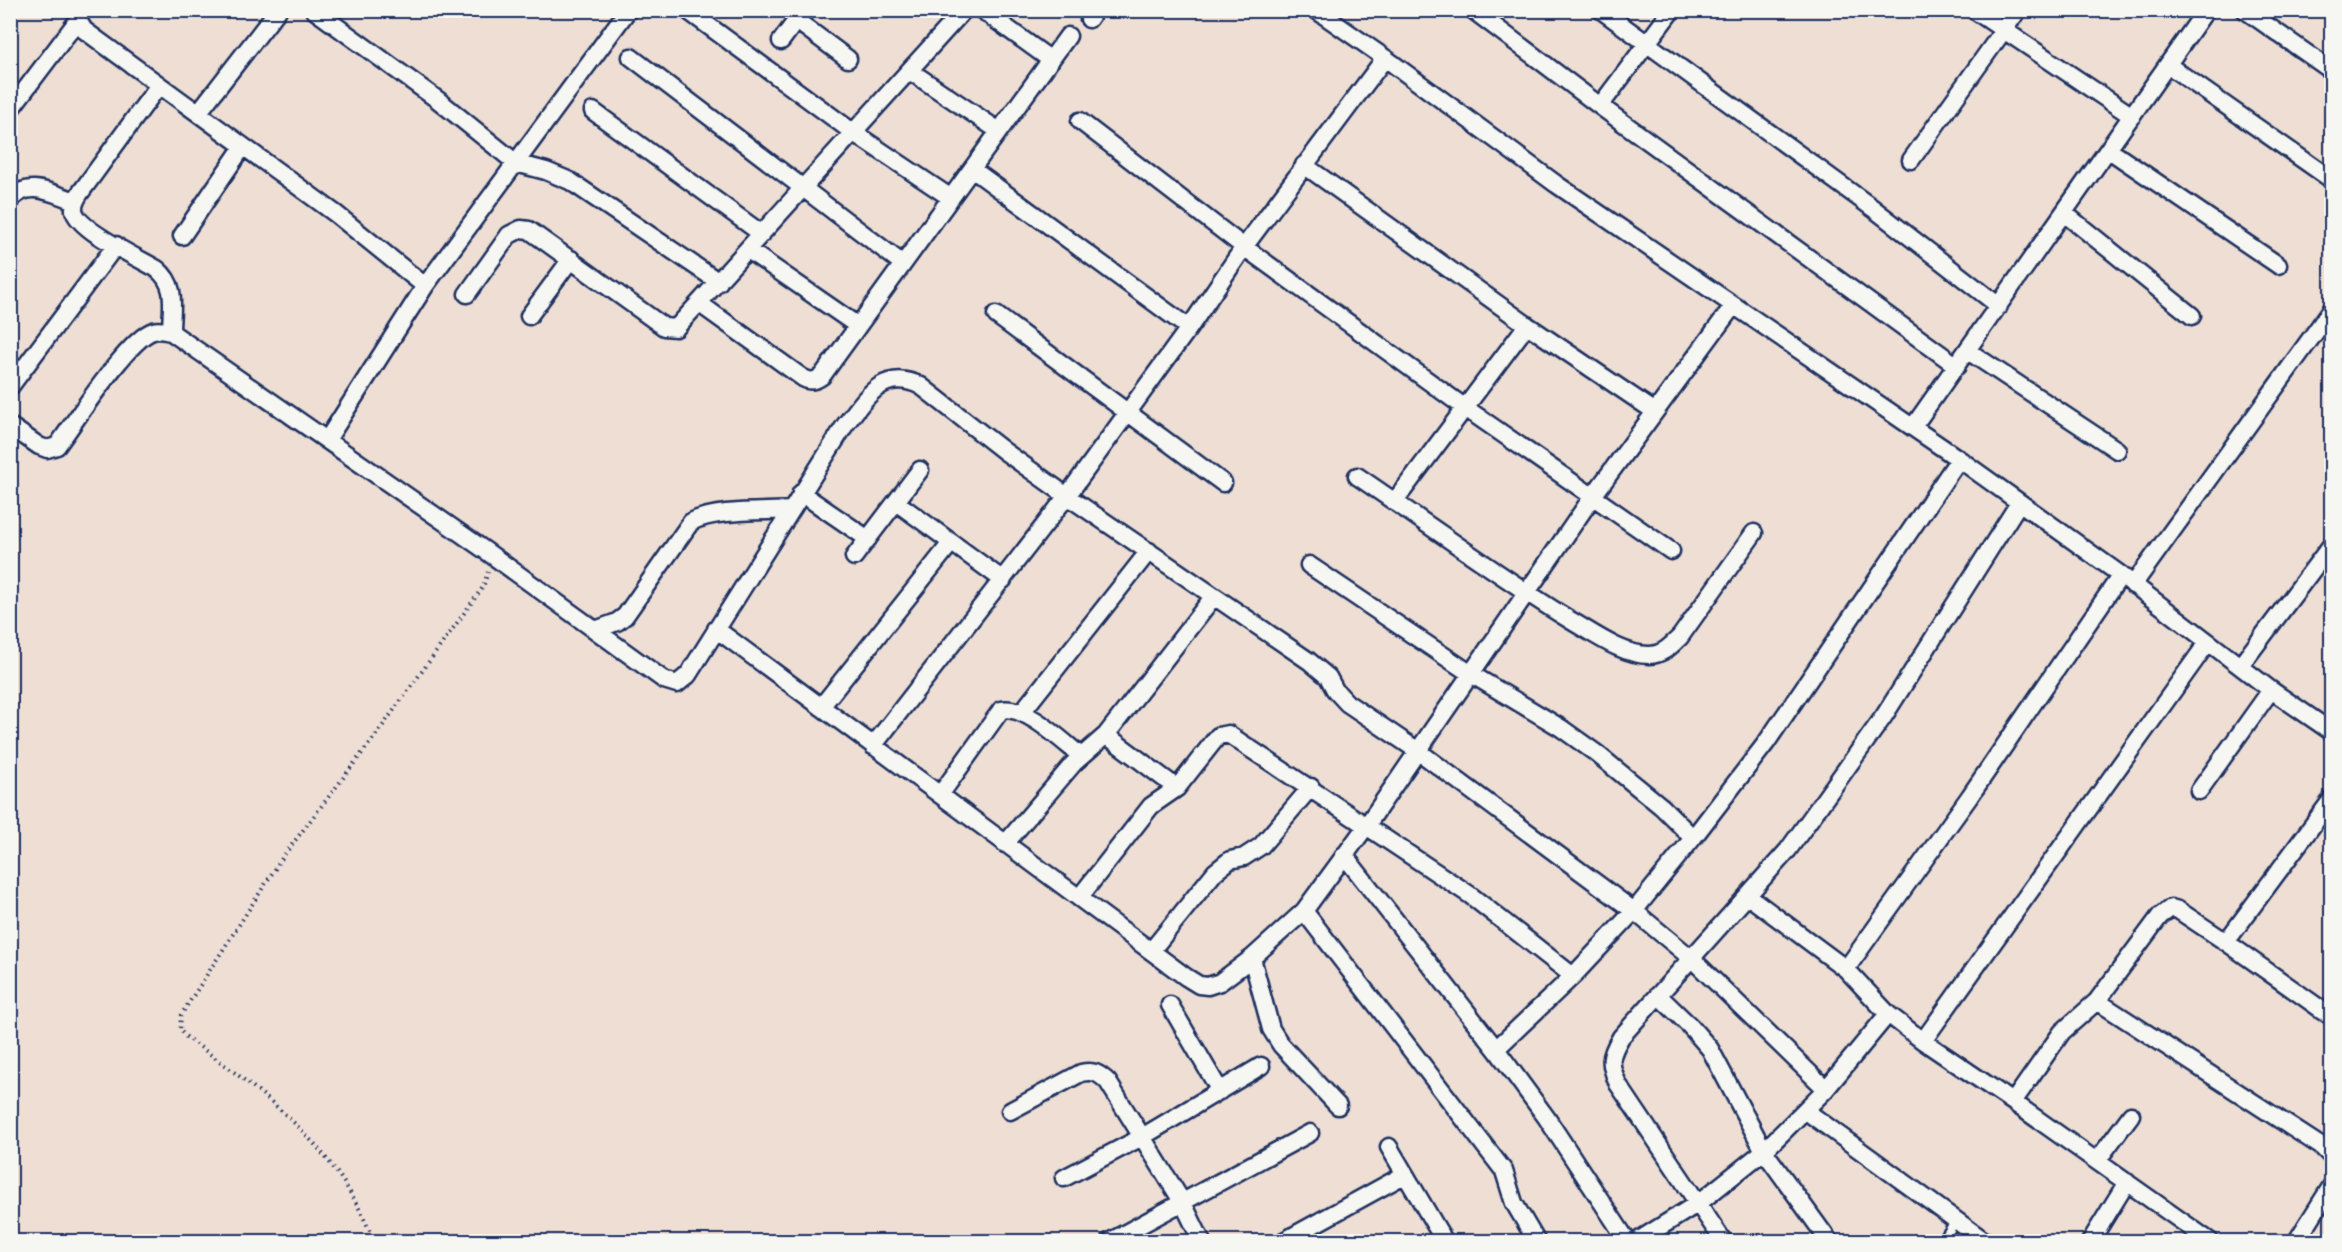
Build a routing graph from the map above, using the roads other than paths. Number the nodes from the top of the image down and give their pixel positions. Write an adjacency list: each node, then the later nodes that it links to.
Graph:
1 (278, 10): 32 (street)
2 (314, 10): 40 (street)
3 (628, 10): 40 (street)
4 (687, 10): 36 (street)
5 (964, 10): 26 (street)
6 (982, 10): 24 (street)
7 (1316, 10): 22 (street)
8 (1601, 10): 20 (street)
9 (1672, 10): 20 (street)
10 (1974, 10): 17 (street)
11 (2018, 10): 17 (street)
12 (2206, 10): 25 (street)
13 (2245, 10): 27 (street)
14 (1476, 11): 29 (street)
15 (79, 15): 28 (street); 30 (street)
16 (800, 16): 19 (street); 23 (street)
17 (2003, 31): 33 (street); 39 (street)
18 (1068, 36): 24 (street)
19 (781, 40)
20 (1647, 43): 29 (street); 62 (street)
21 (631, 57): 44 (street)
22 (1385, 58): 41 (street); 61 (street)
23 (848, 59)
24 (1051, 60): 35 (street)
25 (2168, 65): 33 (street); 43 (street)
26 (910, 71): 35 (street); 36 (street)
27 (2331, 71)
28 (159, 85): 32 (street); 47 (street)
29 (1600, 106): 72 (street)
30 (10, 110)
31 (593, 111): 49 (street)
32 (198, 113): 37 (street)
33 (2132, 116): 38 (street)
34 (1080, 121): 52 (street)
35 (999, 132): 42 (street)
36 (854, 133): 44 (street); 45 (street)
37 (242, 148): 50 (street); 58 (street)
38 (2109, 150): 48 (street); 56 (street)
39 (1911, 160)
40 (516, 163): 57 (street); 58 (street)
41 (1304, 165): 52 (street); 67 (street)
42 (972, 169): 45 (street); 69 (street)
43 (2331, 180)
44 (802, 189): 49 (street); 55 (street)
45 (951, 198): 55 (street)
46 (10, 201): 47 (street)
47 (75, 201): 51 (street)
48 (2064, 213): 62 (street); 66 (street)
49 (762, 234): 53 (street)
50 (182, 236)
51 (116, 245): 70 (street); 73 (street)
52 (1244, 247): 69 (street); 74 (street)
53 (748, 250): 57 (street); 68 (street)
54 (571, 259): 59 (street); 60 (street); 65 (street)
55 (903, 264): 68 (street)
56 (2278, 265)
57 (719, 282): 60 (street)
58 (425, 286): 79 (street)
59 (467, 294)
60 (700, 304): 68 (street)
61 (1733, 306): 75 (street); 78 (street)
62 (1999, 306): 71 (street)
63 (2331, 309): 101 (street)
64 (996, 315): 76 (street)
65 (530, 316)
66 (2192, 316)
67 (1527, 325): 74 (street); 75 (street)
68 (858, 326)
69 (1189, 328): 76 (street)
70 (171, 332): 77 (street); 79 (street)
71 (1968, 351): 72 (street); 80 (street)
72 (1957, 366): 78 (street)
73 (10, 387)
74 (1464, 407): 87 (street); 88 (street)
75 (1654, 411): 87 (street)
76 (1128, 412): 84 (street); 86 (street)
77 (10, 426)
78 (1913, 427): 81 (street)
79 (327, 440): 105 (street)
80 (2117, 450)
81 (1959, 459): 90 (street); 123 (street)
82 (920, 470): 89 (street)
83 (1357, 476): 88 (street)
84 (1222, 483)
85 (801, 493): 86 (street); 91 (street); 93 (street)
86 (1067, 496): 96 (street); 100 (street)
87 (1593, 496): 97 (street); 102 (street)
88 (1395, 501): 102 (street)
89 (896, 502): 93 (street); 94 (street)
90 (2019, 503): 101 (street); 126 (street)
91 (791, 510): 104 (street); 105 (street)
92 (1754, 533): 102 (street)
93 (868, 539): 98 (street)
94 (951, 543): 100 (street); 110 (street)
95 (2331, 544): 107 (street)
96 (1149, 551): 103 (street); 111 (street)
97 (1671, 551)
98 (854, 557)
99 (1309, 565): 108 (street)
100 (1003, 580): 114 (street)
101 (2127, 580): 106 (street); 134 (street)
102 (1527, 593): 108 (street)
103 (1214, 596): 113 (street); 115 (street)
104 (716, 629): 105 (street); 110 (street)
105 (595, 630)
106 (2208, 642): 107 (street); 141 (street)
107 (2241, 665): 109 (street)
108 (1471, 674): 115 (street); 123 (street)
109 (2271, 690): 112 (street); 119 (street)
110 (821, 707): 114 (street)
111 (1022, 712): 116 (street); 120 (street)
112 (2331, 732)
113 (1106, 735): 116 (street); 117 (street)
114 (873, 746): 120 (street)
115 (1418, 751): 122 (street); 129 (street)
116 (1082, 756): 124 (street)
117 (1177, 788): 118 (street); 127 (street)
118 (1311, 788): 122 (street); 131 (street)
119 (2199, 791)
120 (940, 795): 124 (street)
121 (2331, 799): 130 (street)
122 (1367, 825): 125 (street); 135 (street)
123 (1693, 838): 129 (street)
124 (1005, 844): 127 (street)
125 (1344, 855): 128 (street); 142 (street)
126 (1748, 896): 133 (street); 134 (street)
127 (1079, 898): 131 (street)
128 (1304, 911): 132 (street); 169 (street)
129 (1634, 911): 133 (street); 135 (street)
130 (2226, 942): 137 (street); 140 (street)
131 (1151, 951): 132 (street)
132 (1252, 958): 147 (street)
133 (1691, 958): 136 (street); 144 (street)
134 (1846, 969): 139 (street)
135 (1573, 976): 142 (street)
136 (1658, 995): 154 (street); 161 (street)
137 (2097, 1001): 146 (street); 155 (street)
138 (1170, 1005): 145 (street)
139 (1888, 1014): 141 (street); 144 (street)
140 (2331, 1017)
141 (1923, 1041): 146 (street)
142 (1496, 1049): 170 (street)
143 (1261, 1066): 145 (street)
144 (1826, 1089): 149 (street)
145 (1220, 1091): 152 (street)
146 (2013, 1102): 156 (street)
147 (1338, 1106)
148 (1010, 1111): 152 (street)
149 (1806, 1111): 154 (street); 163 (street)
150 (2131, 1115): 156 (street)
151 (1310, 1132): 162 (street)
152 (1142, 1137): 158 (street); 162 (street)
153 (1389, 1147): 157 (street)
154 (1764, 1151): 161 (street); 165 (street)
155 (2331, 1157)
156 (2097, 1161): 159 (street)
157 (1404, 1175): 164 (street); 168 (street)
158 (1064, 1178)
159 (2127, 1182): 175 (street); 176 (street)
160 (2331, 1185): 177 (street)
161 (1700, 1202): 171 (street); 172 (street)
162 (1183, 1203): 166 (street); 167 (street)
163 (1957, 1220): 173 (lane); 174 (street)
164 (1439, 1239)
165 (1829, 1241)
166 (1109, 1242)
167 (1202, 1242)
168 (1282, 1242)
169 (1537, 1242)
170 (1628, 1242)
171 (1636, 1242)
172 (1725, 1242)
173 (1942, 1242)
174 (1986, 1242)
175 (2090, 1242)
176 (2211, 1242)
177 (2296, 1242)

